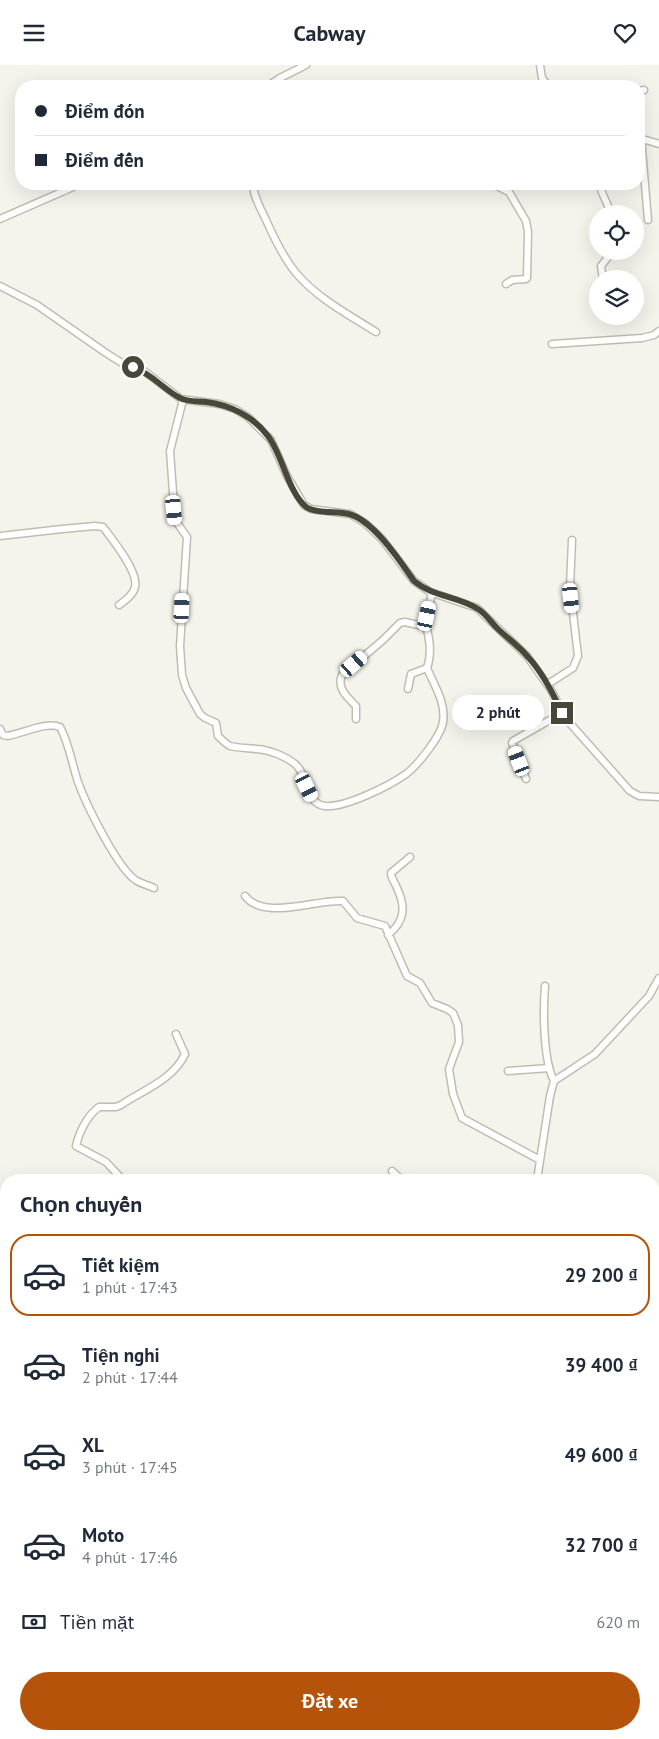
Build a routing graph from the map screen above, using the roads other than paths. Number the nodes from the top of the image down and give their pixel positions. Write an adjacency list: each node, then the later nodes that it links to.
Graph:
1 (304, 65): 3 (street)
2 (540, 65): 4 (street)
3 (277, 80)
4 (544, 80)
5 (645, 140): 6 (street)
6 (659, 144)
7 (645, 189): 14 (street)
8 (66, 190): 13 (street)
9 (255, 190): 18 (street)
10 (505, 190): 15 (street)
11 (601, 190): 12 (street)
12 (609, 205)
13 (0, 219)
14 (648, 220)
15 (506, 284)
16 (0, 286): 20 (street)
17 (659, 331): 19 (street)
18 (376, 332)
19 (552, 344)
20 (183, 400): 23 (street); 26 (street)
21 (0, 536): 24 (street)
22 (572, 540): 27 (street)
23 (432, 593): 25 (street); 27 (street)
24 (120, 605)
25 (425, 624): 26 (street); 30 (street)
26 (427, 668): 28 (street)
27 (548, 684): 29 (street)
28 (408, 689)
29 (562, 713): 32 (street); 33 (street)
30 (356, 719)
31 (0, 729): 35 (street)
32 (526, 779)
33 (659, 797)
34 (410, 857): 37 (street)
35 (154, 888)
36 (245, 896): 37 (street)
37 (388, 935): 44 (street)
38 (659, 978): 43 (street)
39 (545, 986): 41 (street)
40 (176, 1034): 46 (street)
41 (549, 1069): 42 (street); 43 (street)
42 (508, 1071)
43 (554, 1081): 44 (street)
44 (540, 1160): 48 (street)
45 (392, 1171): 47 (street)
46 (117, 1174)
47 (395, 1174)
48 (538, 1174)

